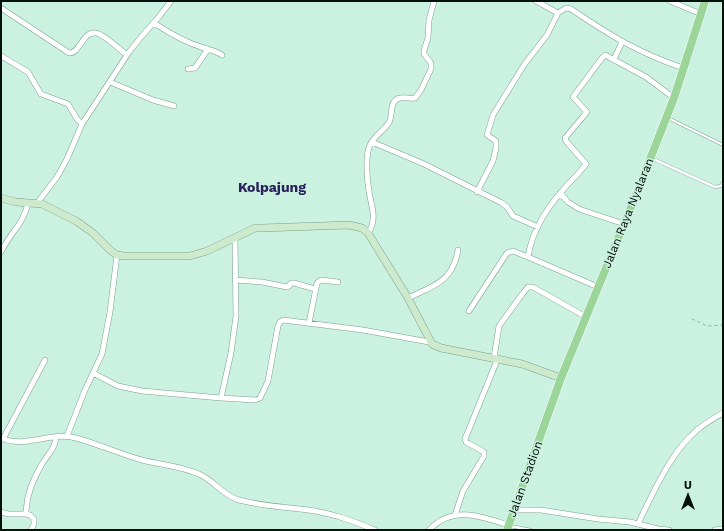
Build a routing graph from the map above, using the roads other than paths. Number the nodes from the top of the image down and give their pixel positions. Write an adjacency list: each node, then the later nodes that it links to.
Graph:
1 (170, 1): 9 (street)
2 (434, 1): 23 (street)
3 (536, 1): 7 (street)
4 (670, 1): 8 (street)
5 (705, 1): 8 (main road, Jalan Raya Nyalaran)
6 (1, 8): 14 (street)
7 (558, 13): 10 (street); 27 (street)
8 (701, 14): 16 (main road, Jalan Raya Nyalaran)
9 (154, 23): 11 (street); 14 (street)
10 (622, 42): 15 (street); 16 (street)
11 (208, 49): 12 (street); 17 (street)
12 (222, 55)
13 (1, 56): 22 (street)
14 (127, 56): 18 (street)
15 (614, 59): 19 (street); 28 (street)
16 (683, 68): 19 (main road, Jalan Raya Nyalaran)
17 (188, 69)
18 (110, 82): 20 (street); 22 (street)
19 (674, 98): 21 (main road, Jalan Raya Nyalaran)
20 (174, 106)
21 (666, 117): 24 (lane); 25 (main road, Jalan Raya Nyalaran)
22 (82, 124): 30 (street)
23 (372, 142): 27 (street); 34 (street)
24 (723, 145)
25 (651, 158): 26 (lane); 32 (main road, Jalan Raya Nyalaran)
26 (723, 182)
27 (477, 192): 33 (street)
28 (560, 193): 32 (street); 33 (street)
29 (1, 198): 31 (street)
30 (38, 202): 31 (street); 38 (street)
31 (28, 203): 37 (street)
32 (624, 224): 42 (main road, Jalan Raya Nyalaran)
33 (538, 227): 39 (street)
34 (368, 233): 35 (street); 44 (street)
35 (235, 238): 38 (street); 40 (street)
36 (458, 250): 44 (street)
37 (1, 252)
38 (117, 255): 51 (street)
39 (528, 256): 42 (street); 45 (street)
40 (235, 280): 43 (street); 53 (street)
41 (338, 282): 43 (street)
42 (598, 287): 46 (main road, Jalan Raya Nyalaran)
43 (315, 289): 47 (street)
44 (408, 298): 48 (street)
45 (469, 311)
46 (586, 318): 49 (street); 52 (main road, Jalan Raya Nyalaran)
47 (309, 322): 48 (street); 53 (street)
48 (429, 342): 49 (street)
49 (496, 358): 52 (street); 62 (street)
50 (45, 360): 58 (street)
51 (93, 373): 53 (street); 56 (street)
52 (561, 378): 55 (main road, Jalan Raya Nyalaran)
53 (221, 398)
54 (723, 413): 63 (street)
55 (544, 424): 59 (main road, Jalan Stadion)
56 (66, 436): 57 (street); 67 (street)
57 (56, 437): 58 (street); 61 (street)
58 (2, 438)
59 (514, 510): 63 (street); 64 (main road, Jalan Stadion)
60 (1, 512): 61 (street)
61 (26, 514): 65 (street)
62 (455, 516): 64 (street); 68 (street)
63 (638, 524): 70 (street)
64 (508, 528): 69 (lane)
65 (34, 529)
66 (723, 529): 71 (street)
67 (375, 530)
68 (429, 530)
69 (531, 530)
70 (669, 530)
71 (715, 530)

